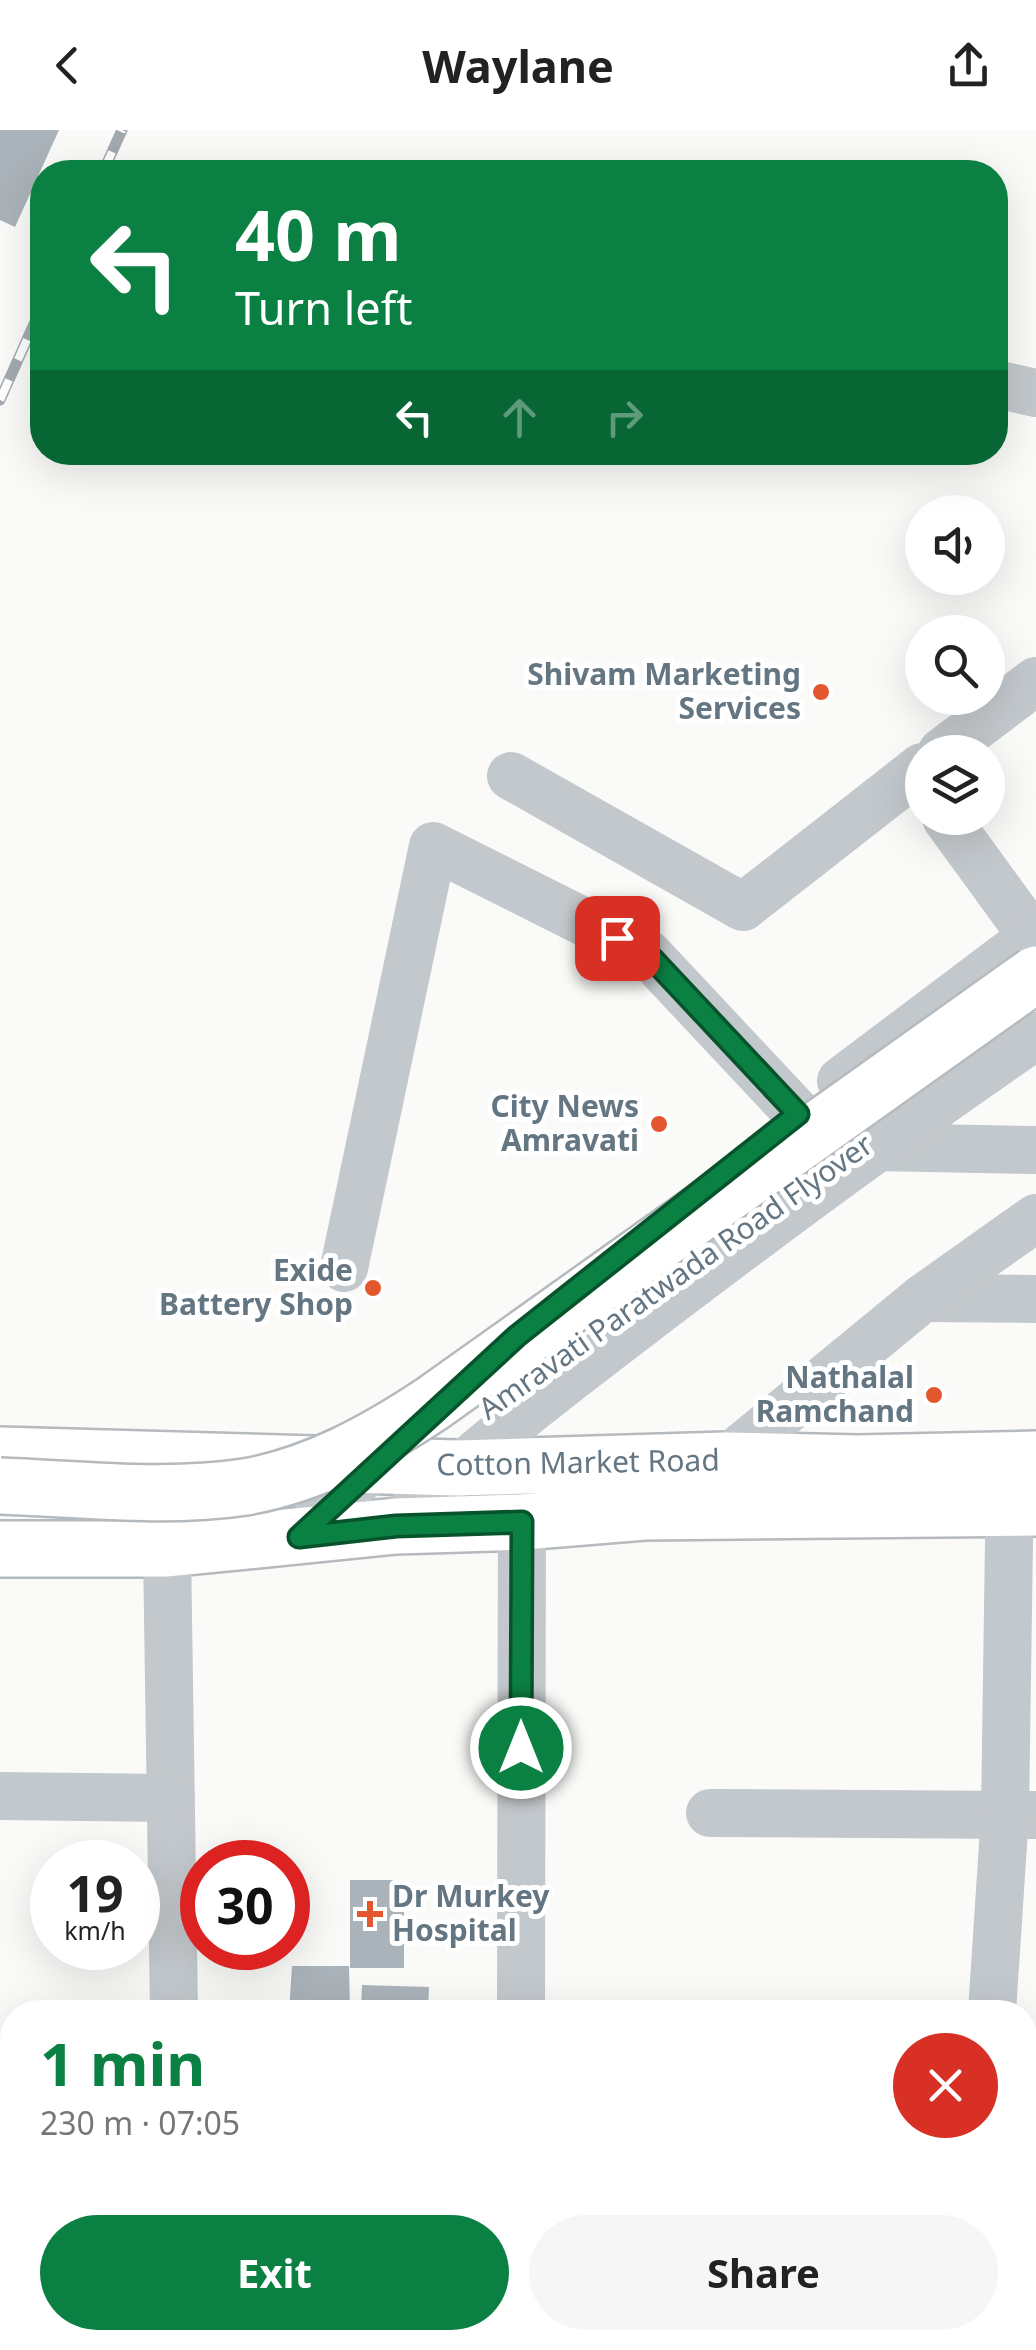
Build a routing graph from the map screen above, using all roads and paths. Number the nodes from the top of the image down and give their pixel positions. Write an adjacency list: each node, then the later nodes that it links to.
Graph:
1 (1008, 387): 2 (street)
2 (1036, 394)
3 (1036, 681): 4 (street)
4 (968, 735)
5 (511, 776): 6 (street)
6 (905, 784)
7 (958, 835): 8 (street)
8 (1035, 948): 11 (street); 24 (main road, Amravati Paratwada Road Flyover, bridge)
9 (1036, 1018): 28 (main road, Amravati Paratwada Road Flyover)
10 (1036, 1036): 12 (street)
11 (798, 1114): 15 (street); 20 (street)
12 (874, 1147): 13 (street); 22 (street)
13 (1036, 1150)
14 (1036, 1218): 16 (street)
15 (344, 1268)
16 (923, 1298): 17 (street); 19 (street)
17 (1036, 1299)
18 (0, 1455): 20 (main road, Cotton Market Road)
19 (726, 1460): 21 (main road, Cotton Market Road); 23 (main road, Cotton Market Road)
20 (373, 1465): 22 (main road, Cotton Market Road); 29 (street)
21 (522, 1467): 22 (main road, Cotton Market Road); 26 (street)
22 (456, 1468): 27 (street)
23 (1024, 1484): 26 (main road, Cotton Market Road); 34 (street)
24 (0, 1486)
25 (0, 1516): 28 (main road, Amravati Paratwada Road Flyover)
26 (522, 1522): 27 (main road, Cotton Market Road); 36 (street)
27 (396, 1526): 29 (main road, Cotton Market Road)
28 (163, 1534): 29 (main road, Cotton Market Road); 30 (main road); 32 (street)
29 (299, 1537)
30 (0, 1549)
31 (0, 1796): 32 (street)
32 (171, 1798): 35 (street)
33 (710, 1813): 34 (street)
34 (1020, 1814): 37 (street)
35 (174, 2000)
36 (520, 2000)
37 (994, 2000)

